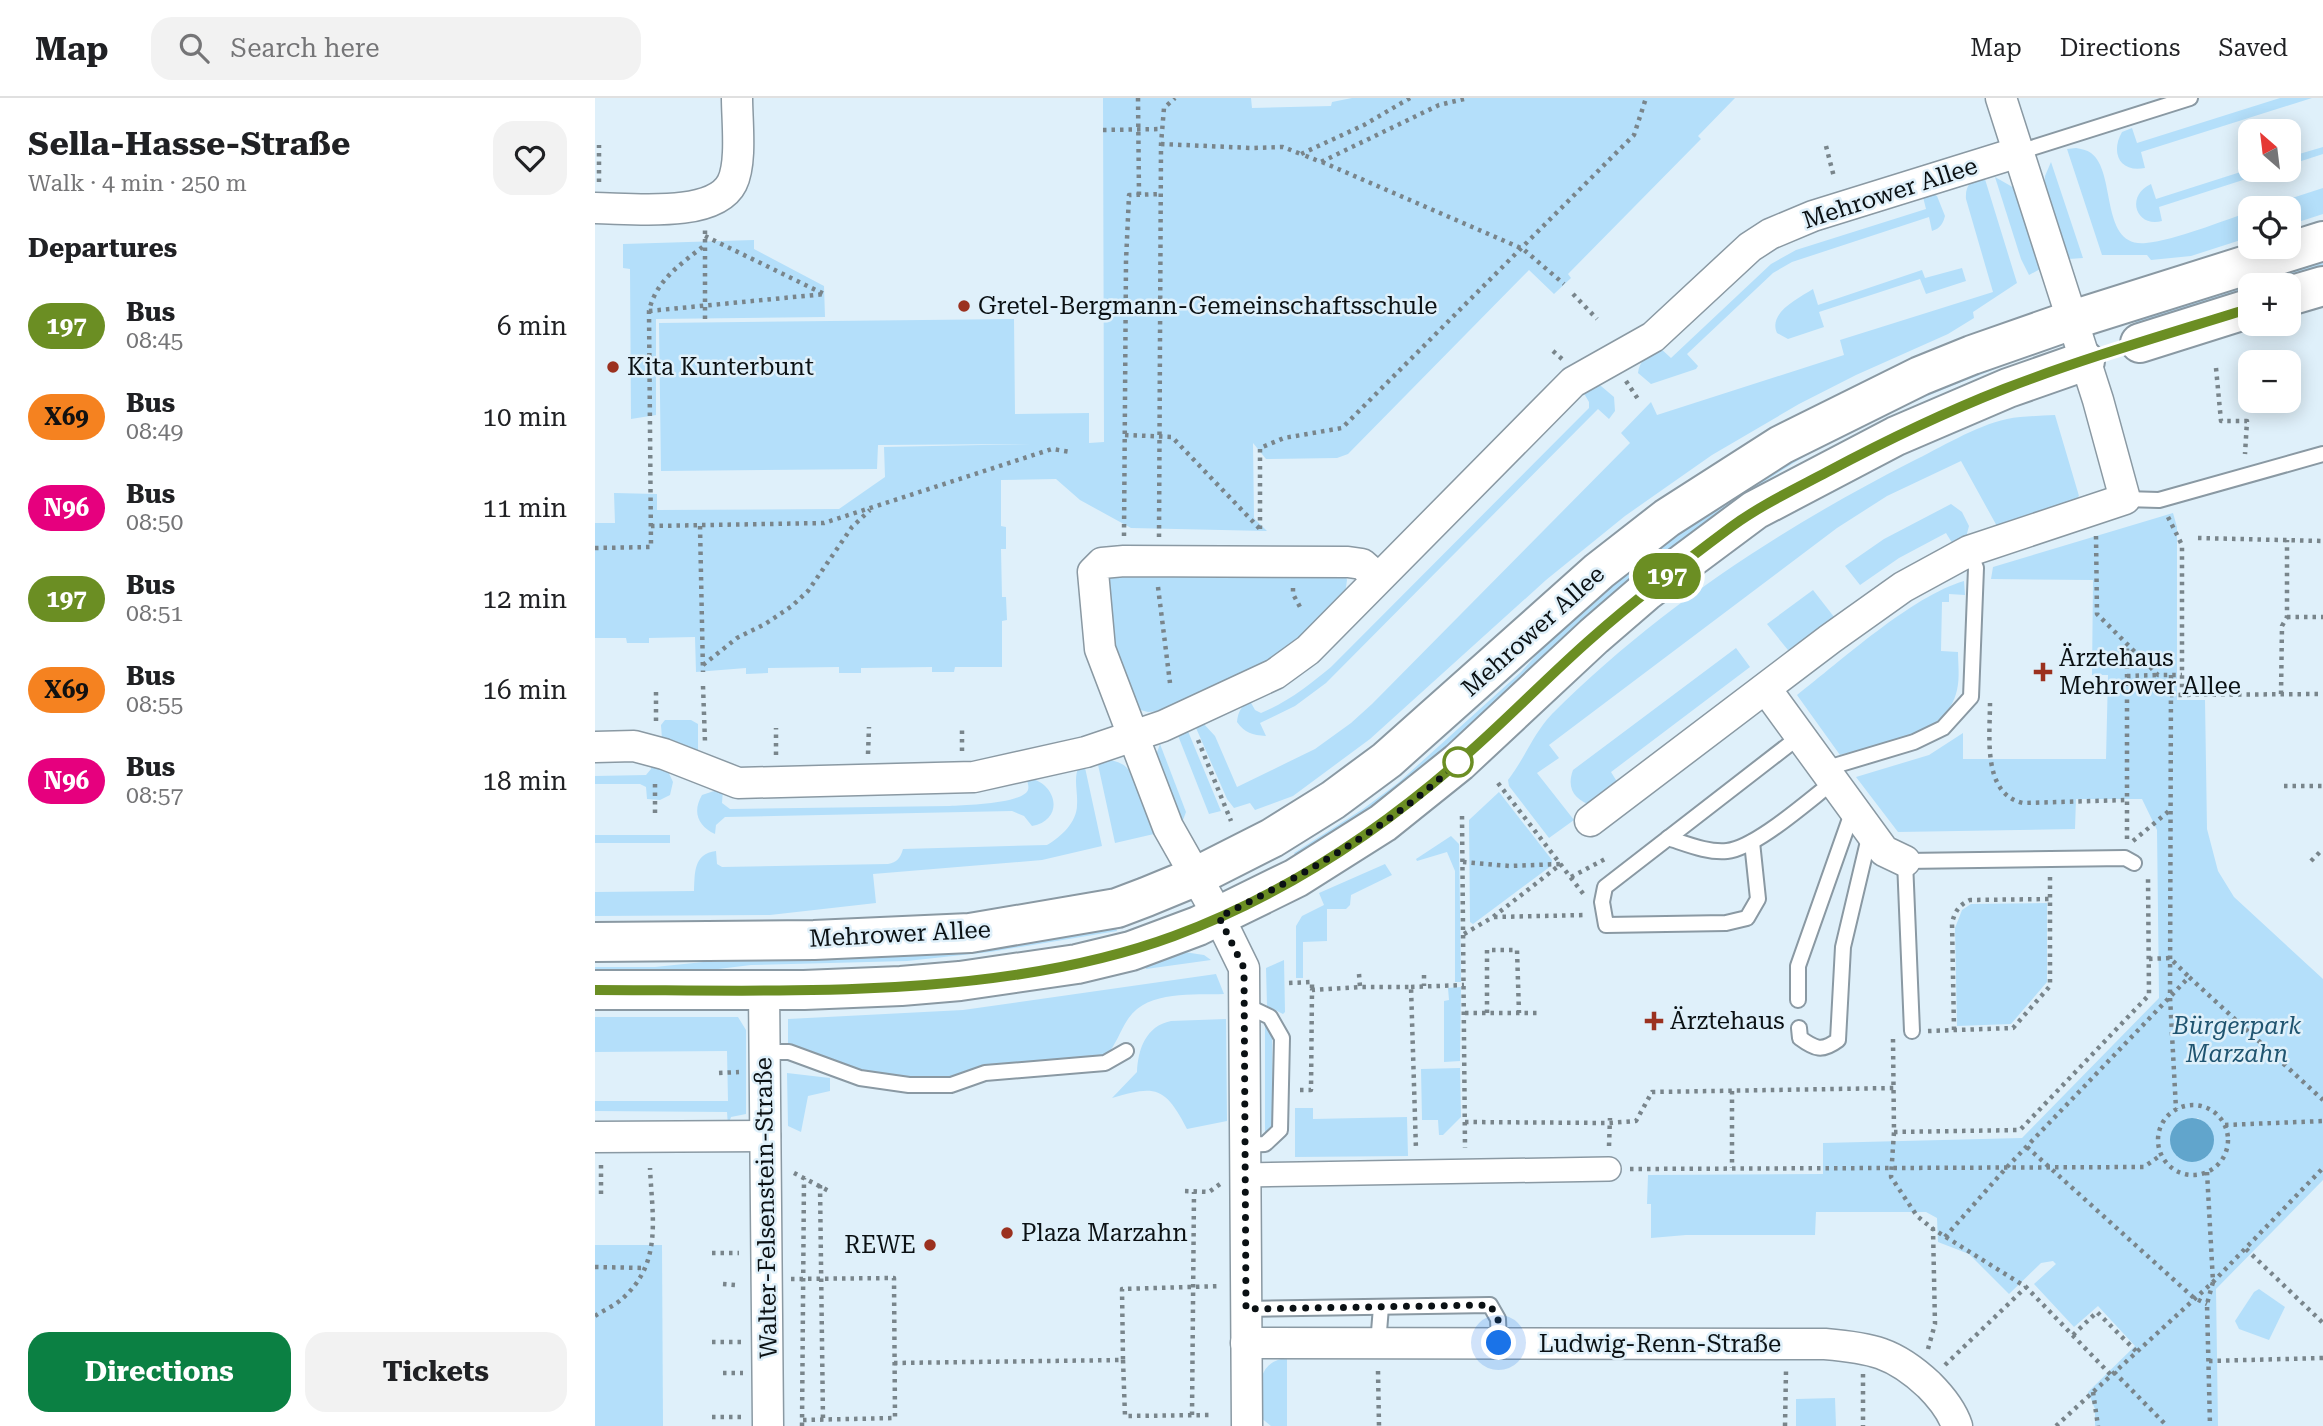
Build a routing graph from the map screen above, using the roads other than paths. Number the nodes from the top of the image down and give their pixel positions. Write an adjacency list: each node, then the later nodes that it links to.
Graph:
1 (737, 98): 5 (street)
2 (2001, 98): 4 (street)
3 (2190, 98): 4 (lane, Mehrower Allee)
4 (2019, 152): 10 (street); 16 (street, Mehrower Allee)
5 (597, 208)
6 (2323, 241): 10 (main road, Mehrower Allee)
7 (2323, 286): 8 (main road)
8 (2301, 292)
9 (2238, 313): 11 (main road)
10 (2072, 320): 12 (street); 28 (main road, Mehrower Allee)
11 (2140, 343)
12 (2085, 361): 14 (street); 29 (main road, Mehrower Allee)
13 (2323, 454): 14 (lane)
14 (2125, 499): 15 (street)
15 (1969, 551): 17 (street); 21 (lane)
16 (1378, 578): 18 (street, Mehrower Allee); 18 (street)
17 (1766, 690): 19 (street); 22 (street)
18 (1135, 736): 20 (street, Mehrower Allee); 28 (street)
19 (1800, 736): 21 (street); 24 (lane)
20 (595, 747)
21 (1829, 776): 23 (street); 25 (lane)
22 (1590, 821)
23 (1861, 821): 26 (street); 33 (lane); 34 (lane)
24 (1668, 838): 25 (lane); 25 (lane)
25 (1752, 842)
26 (1905, 861): 27 (lane); 35 (lane)
27 (2134, 863)
28 (1197, 876): 29 (street); 30 (main road, Mehrower Allee)
29 (1219, 917): 31 (main road, Mehrower Allee); 41 (street)
30 (595, 942)
31 (764, 989): 32 (main road, Mehrower Allee); 37 (street, Walter-Felsenstein-Straße)
32 (595, 990)
33 (1798, 1000)
34 (1799, 1028)
35 (1912, 1031)
36 (1126, 1051): 37 (lane)
37 (765, 1052): 38 (street, Walter-Felsenstein-Straße)
38 (765, 1136): 39 (street); 47 (street, Walter-Felsenstein-Straße)
39 (595, 1138)
40 (1609, 1159): 41 (street)
41 (1244, 1175): 43 (street)
42 (1381, 1307): 43 (lane); 45 (lane); 46 (lane)
43 (1246, 1309): 44 (street)
44 (1246, 1343): 46 (street, Ludwig-Renn-Straße); 48 (street)
45 (1499, 1343): 46 (street, Ludwig-Renn-Straße); 49 (street, Ludwig-Renn-Straße)
46 (1378, 1344)
47 (768, 1426)
48 (1247, 1426)
49 (1957, 1426)

